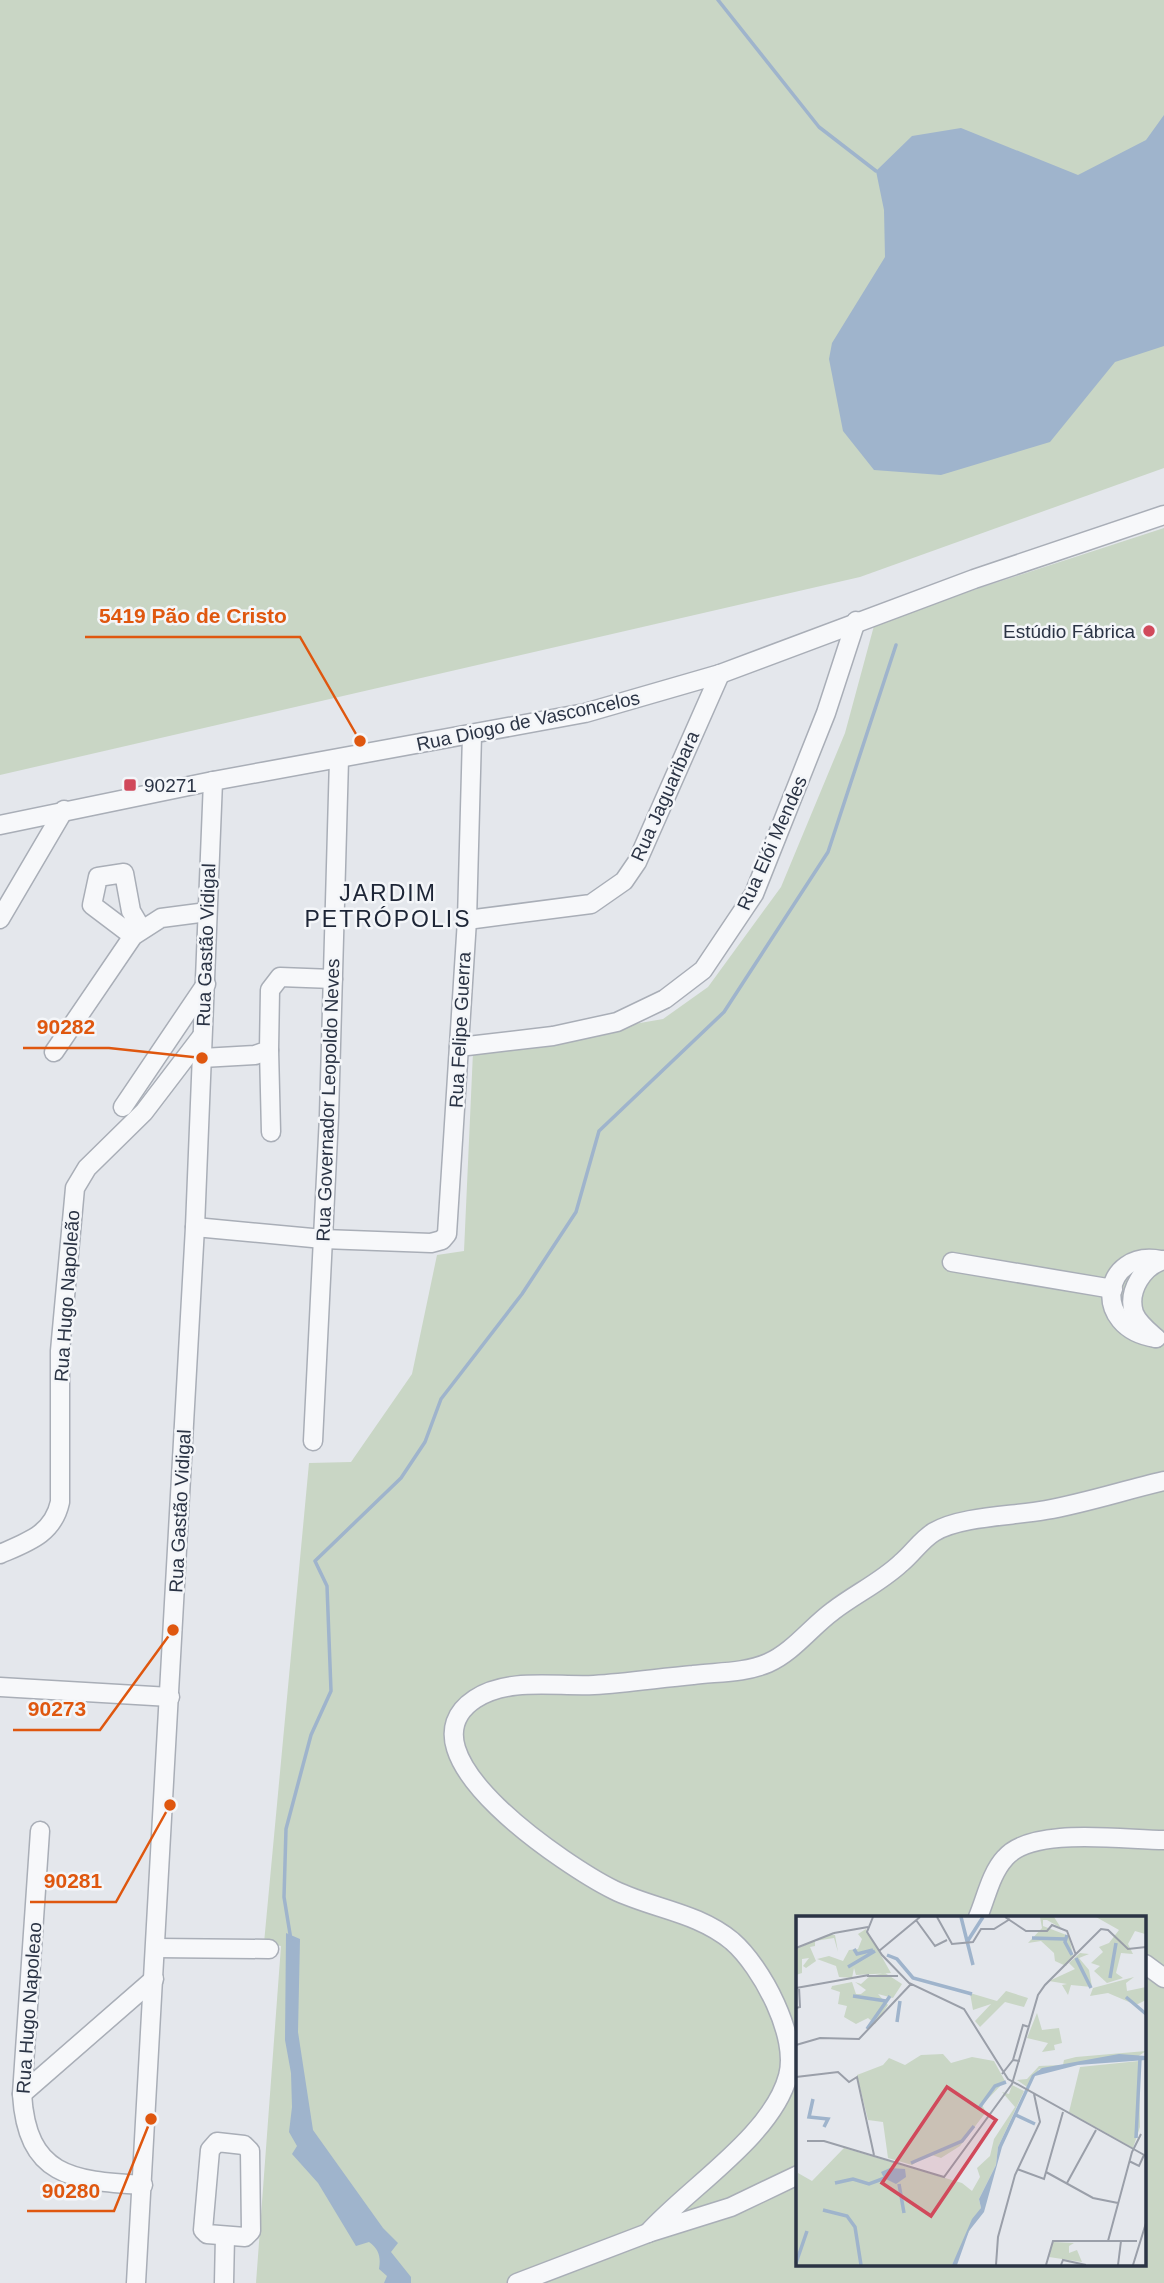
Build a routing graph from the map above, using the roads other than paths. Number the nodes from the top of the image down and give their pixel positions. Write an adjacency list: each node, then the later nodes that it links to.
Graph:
1 (1164, 515): 2 (street, Rua Diogo de Vasconcelos)
2 (856, 621): 3 (street, Rua Diogo de Vasconcelos); 15 (street, Rua Elói Mendes)
3 (720, 674): 4 (street, Rua Diogo de Vasconcelos); 11 (street, Rua Jaguaribara)
4 (472, 735): 5 (street, Rua Diogo de Vasconcelos); 11 (street, Rua Felipe Guerra)
5 (340, 759): 6 (street, Rua Diogo de Vasconcelos); 12 (street, Rua Governador Leopoldo Neves)
6 (213, 781): 7 (street, Rua Diogo de Vasconcelos); 9 (street, Rua Gastão Vidigal)
7 (64, 810): 8 (street, Rua Diogo de Vasconcelos); 10 (street)
8 (0, 825)
9 (207, 912): 13 (street, Rua Gastão Vidigal); 17 (street)
10 (0, 919)
11 (467, 920): 15 (street, Rua Felipe Guerra)
12 (333, 979): 16 (street); 22 (street, Rua Governador Leopoldo Neves)
13 (206, 984): 14 (street, Rua Gastão Vidigal); 19 (street)
14 (202, 1036): 18 (street, Rua Gastão Vidigal); 29 (street, Rua Hugo Napoleão)
15 (459, 1047): 22 (street, Rua Felipe Guerra)
16 (269, 1050): 18 (street); 20 (street)
17 (54, 1052)
18 (202, 1058): 21 (street, Rua Gastão Vidigal)
19 (123, 1107)
20 (271, 1132)
21 (195, 1227): 22 (street); 31 (street, Rua Gastão Vidigal)
22 (323, 1239): 27 (street, Rua Governador Leopoldo Neves)
23 (1163, 1260): 25 (street); 26 (street)
24 (952, 1262): 25 (street)
25 (1113, 1289): 26 (street)
26 (1160, 1339)
27 (313, 1441)
28 (1164, 1481): 43 (street)
29 (0, 1554)
30 (0, 1687): 31 (street)
31 (170, 1697): 35 (street, Rua Gastão Vidigal)
32 (40, 1831): 40 (street, Rua Hugo Napoleao)
33 (1164, 1840): 34 (street)
34 (978, 1916)
35 (156, 1948): 36 (street); 39 (street, Rua Gastão Vidigal)
36 (269, 1949)
37 (1146, 1965): 38 (street)
38 (1164, 1978)
39 (154, 1979): 40 (street); 42 (street, Rua Gastão Vidigal)
40 (22, 2094): 42 (street, Rua Hugo Napoleao)
41 (796, 2176): 43 (street)
42 (143, 2185): 45 (street, Rua Gastão Vidigal)
43 (648, 2233): 47 (street)
44 (225, 2236): 44 (street); 46 (street)
45 (136, 2283)
46 (224, 2283)
47 (517, 2283)

